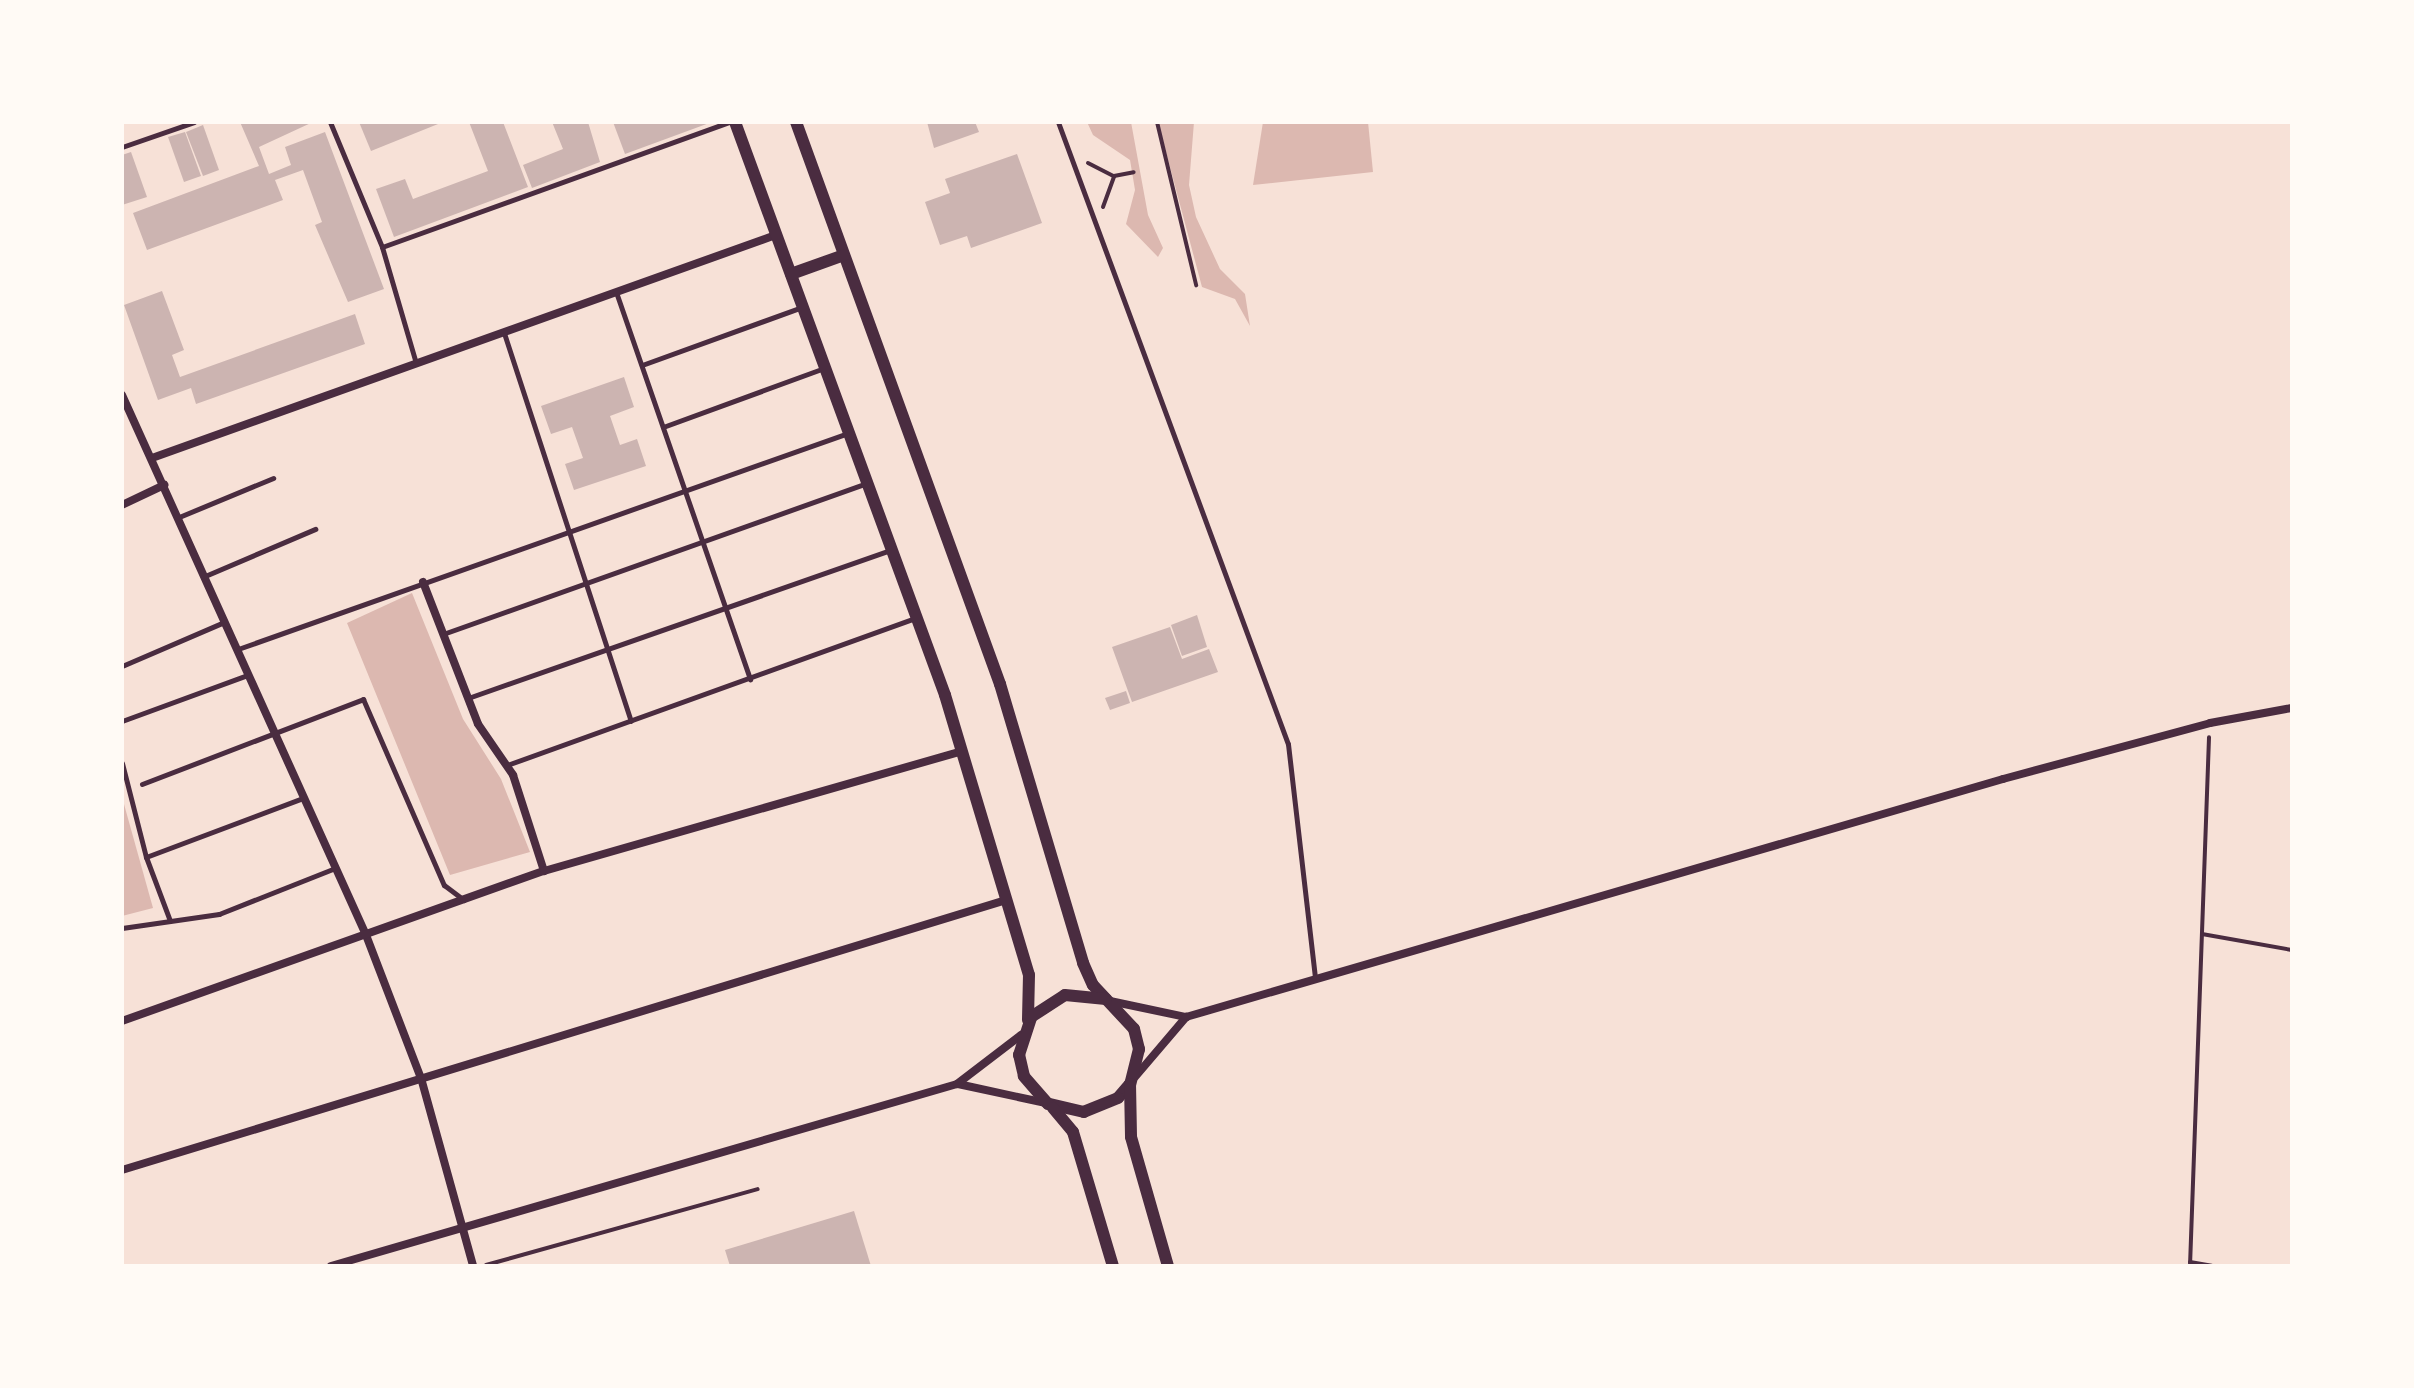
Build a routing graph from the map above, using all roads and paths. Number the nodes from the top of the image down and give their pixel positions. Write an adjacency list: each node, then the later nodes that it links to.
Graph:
1 (194, 122): 7 (lane)
2 (330, 122): 13 (lane)
3 (732, 122): 12 (street); 13 (lane)
4 (796, 122): 14 (street)
5 (1058, 122): 8 (lane)
6 (1157, 122): 16 (path)
7 (122, 147)
8 (1075, 163): 10 (path); 11 (lane)
9 (1134, 172): 10 (path)
10 (1114, 176): 11 (path)
11 (1094, 215): 70 (lane)
12 (776, 235): 15 (street); 17 (street)
13 (382, 247): 20 (lane)
14 (844, 255): 15 (street); 71 (street)
15 (791, 274): 18 (street)
16 (1196, 285)
17 (616, 292): 19 (street); 21 (lane)
18 (803, 307): 21 (lane); 22 (street)
19 (504, 332): 20 (street); 34 (lane)
20 (416, 363): 26 (street)
21 (642, 365): 24 (lane)
22 (825, 368): 24 (lane); 25 (street)
23 (122, 395): 26 (street)
24 (663, 427): 30 (lane)
25 (849, 432): 28 (street); 30 (lane)
26 (152, 458): 29 (street)
27 (273, 478): 32 (lane)
28 (867, 483): 35 (lane); 36 (street)
29 (164, 485): 31 (street); 32 (street)
30 (684, 487): 34 (lane); 35 (lane)
31 (122, 505)
32 (179, 517): 37 (street)
33 (315, 529): 37 (lane)
34 (568, 529): 38 (lane); 39 (lane)
35 (702, 541): 39 (lane); 40 (lane)
36 (892, 550): 40 (lane); 41 (street)
37 (205, 576): 42 (street)
38 (423, 582): 43 (street); 44 (lane)
39 (586, 583): 43 (lane); 45 (lane)
40 (725, 607): 45 (lane); 48 (lane)
41 (917, 617): 48 (lane); 55 (street)
42 (226, 621): 44 (street); 46 (lane)
43 (443, 634): 49 (street)
44 (238, 649): 47 (street)
45 (608, 649): 49 (lane); 52 (lane)
46 (122, 666)
47 (249, 675): 51 (lane); 54 (street)
48 (750, 679): 52 (lane)
49 (468, 698): 57 (street)
50 (2292, 708): 53 (street)
51 (122, 721)
52 (631, 721): 57 (lane)
53 (2210, 723): 67 (path); 70 (street)
54 (274, 732): 58 (lane); 59 (street); 63 (lane)
55 (962, 751): 62 (street); 64 (street)
56 (122, 763): 60 (lane)
57 (506, 765): 62 (street)
58 (142, 784)
59 (303, 798): 60 (lane); 61 (street)
60 (146, 857): 65 (lane)
61 (335, 868): 65 (lane); 68 (street)
62 (544, 871): 63 (street)
63 (464, 900): 68 (street)
64 (1006, 900): 74 (street); 75 (street)
65 (170, 921): 66 (lane)
66 (122, 928)
67 (2202, 934): 69 (path); 82 (path)
68 (366, 935): 73 (street); 75 (street)
69 (2292, 950)
70 (1315, 978): 72 (street)
71 (1106, 999): 72 (street); 74 (street); 77 (street)
72 (1186, 1017): 77 (street)
73 (123, 1019)
74 (1024, 1030): 76 (street); 78 (street)
75 (421, 1078): 79 (street); 81 (street)
76 (957, 1084): 78 (street); 81 (street)
77 (1130, 1084): 78 (street); 87 (street)
78 (1048, 1104): 86 (street)
79 (122, 1170)
80 (758, 1189): 85 (path)
81 (462, 1227): 83 (street); 84 (street)
82 (2190, 1264): 88 (path)
83 (331, 1266)
84 (473, 1266)
85 (484, 1266)
86 (1113, 1266)
87 (1168, 1266)
88 (2212, 1266)

